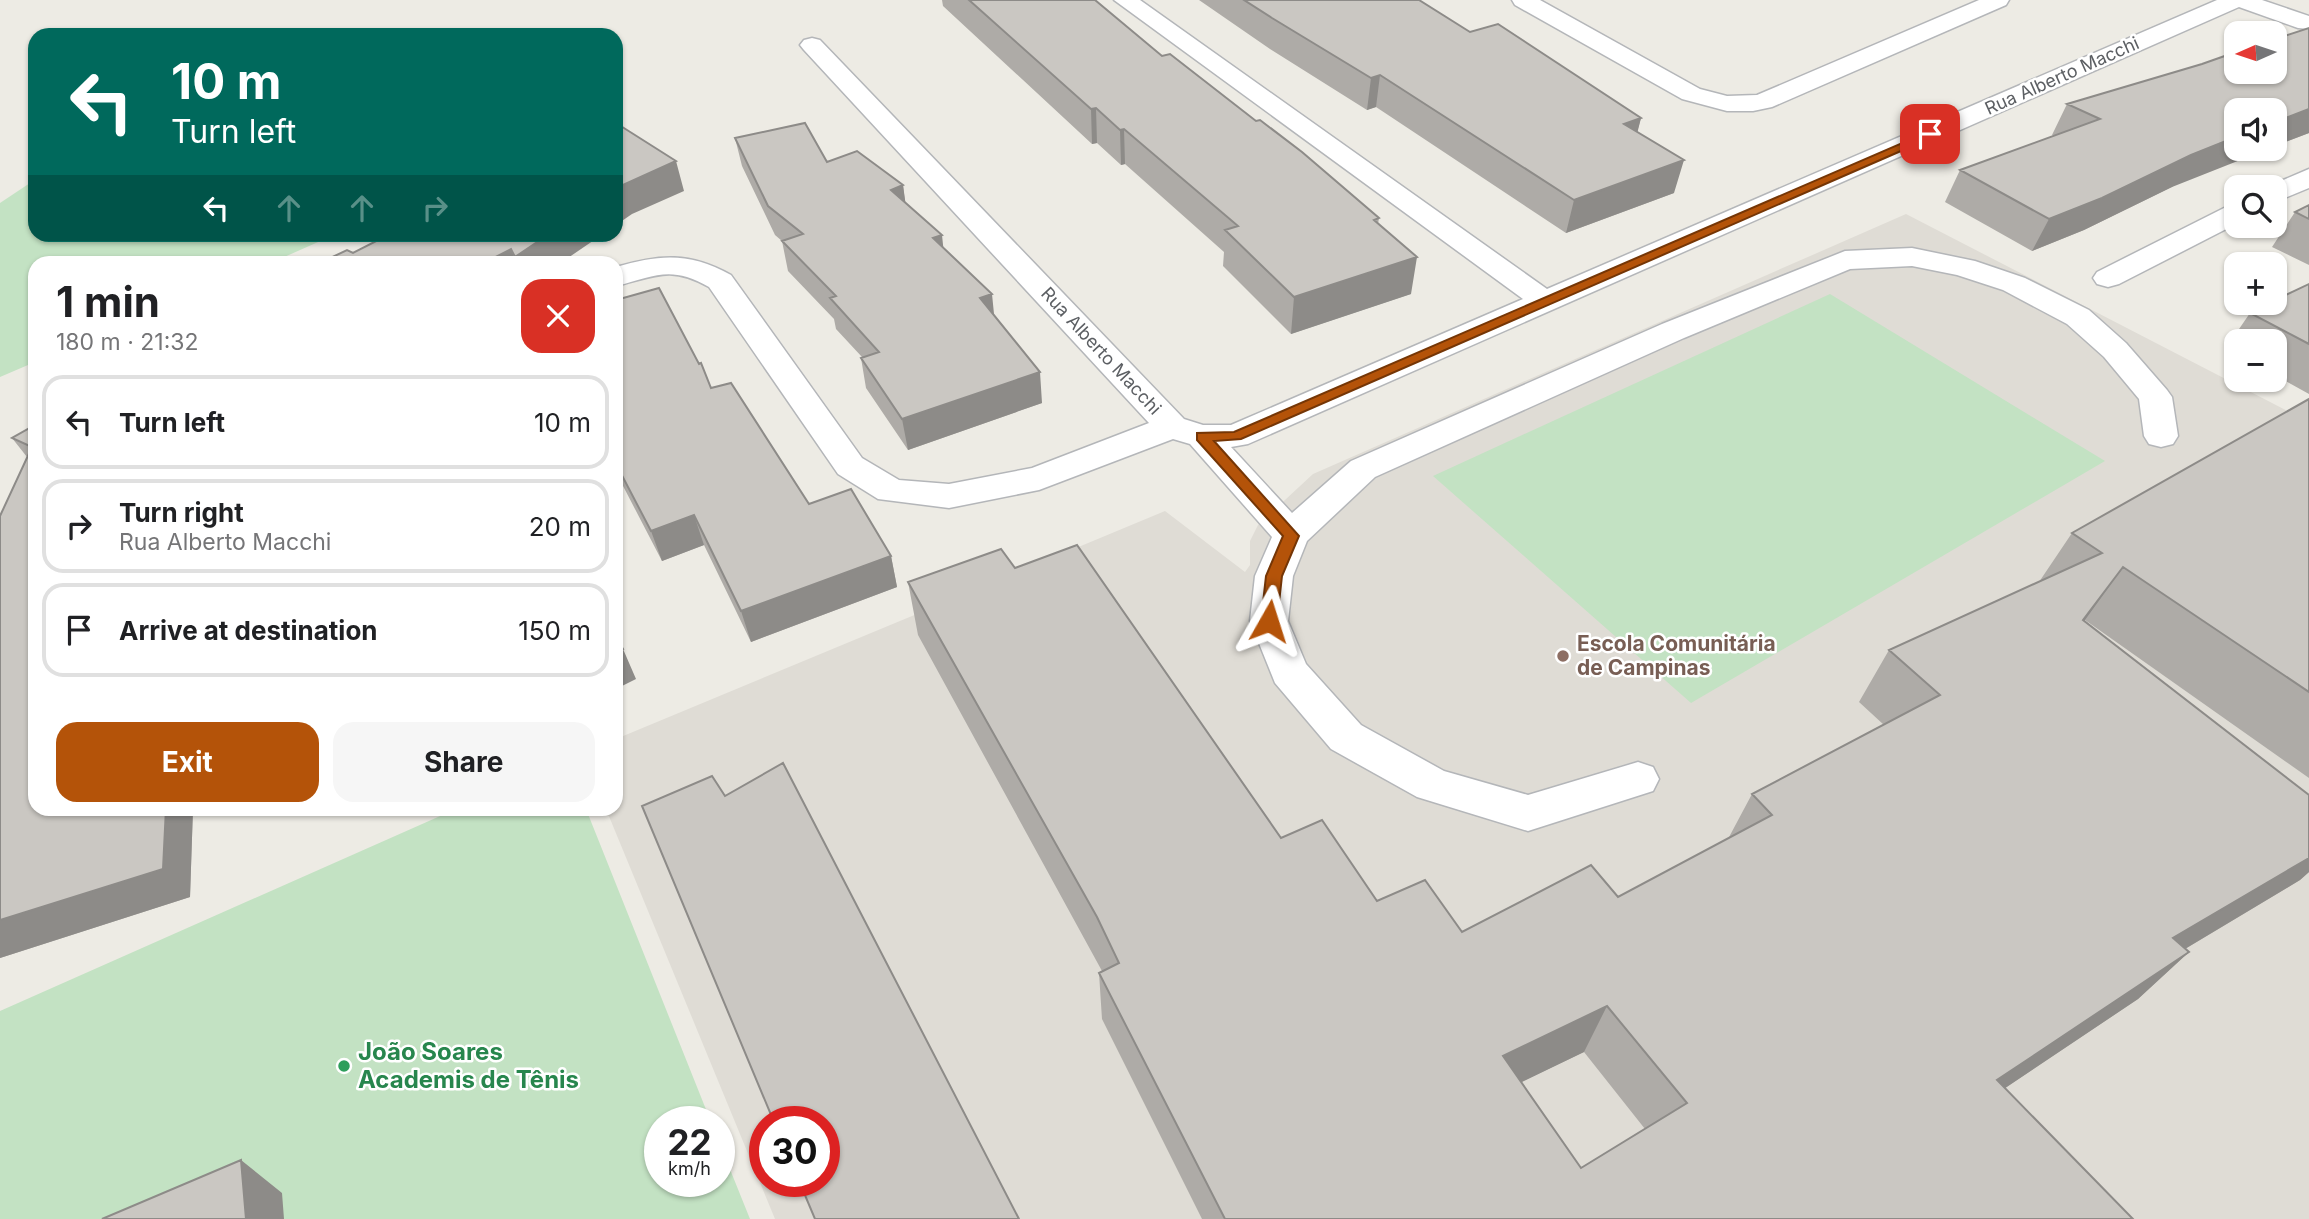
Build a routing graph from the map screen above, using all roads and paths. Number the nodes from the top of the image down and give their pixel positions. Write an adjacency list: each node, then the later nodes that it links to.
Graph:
1 (1125, 0): 12 (street)
2 (1523, 0): 3 (street)
3 (1998, 0)
4 (2238, 0): 5 (street); 12 (street, Rua Alberto Macchi)
5 (2306, 23)
6 (812, 45): 13 (street, Rua Alberto Macchi)
7 (2309, 177): 8 (street)
8 (2287, 188)
9 (2224, 219): 11 (street)
10 (623, 274): 13 (street)
11 (2108, 278)
12 (1546, 302): 13 (street, Rua Alberto Macchi)
13 (1187, 432): 15 (street)
14 (2161, 436): 15 (street)
15 (1291, 536): 16 (street)
16 (1638, 779)

